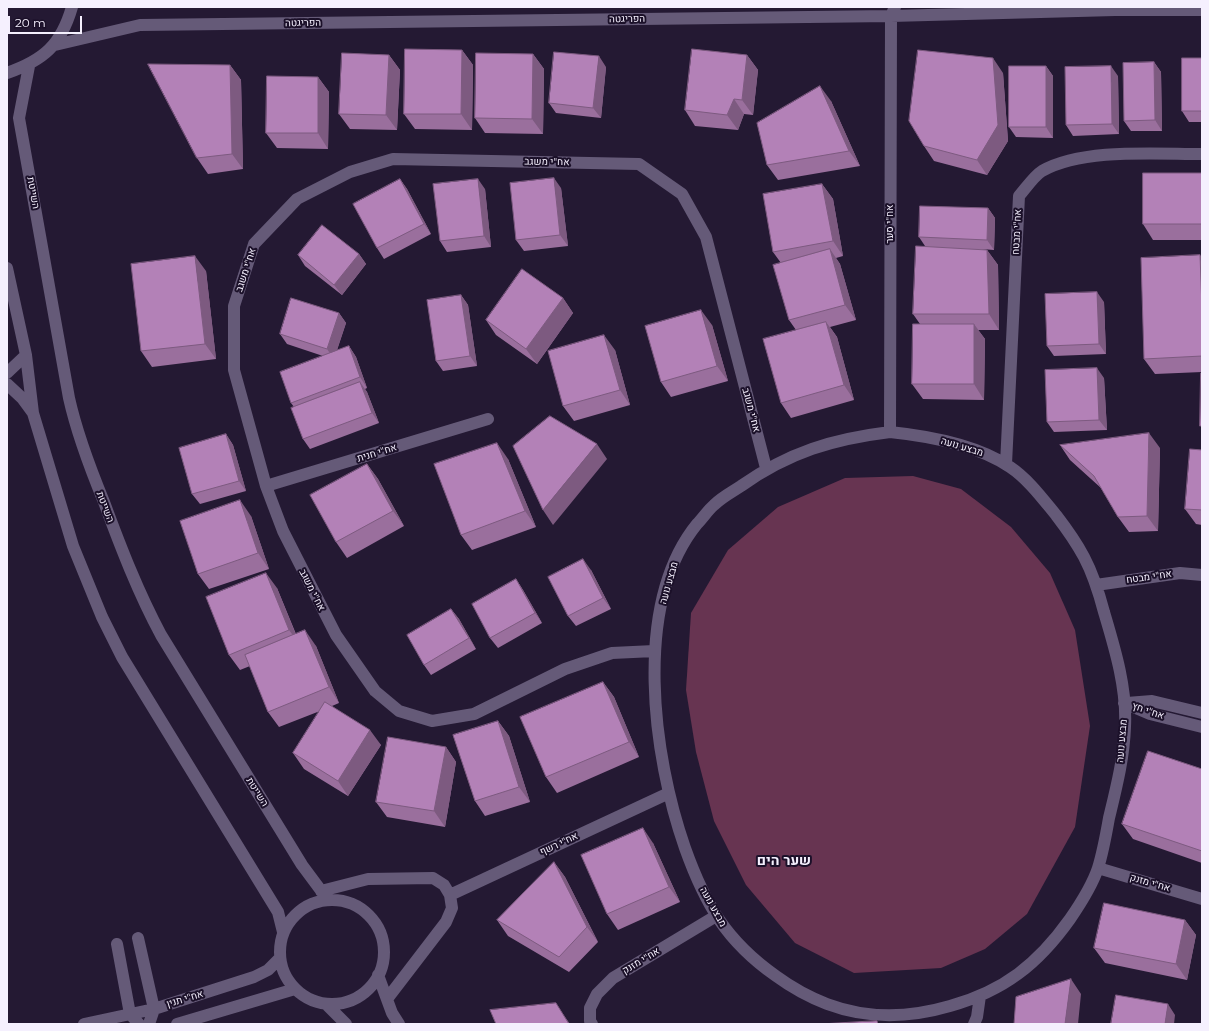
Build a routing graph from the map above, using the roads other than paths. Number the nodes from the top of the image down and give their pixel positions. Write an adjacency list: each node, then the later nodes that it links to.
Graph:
1 (72, 7): 4 (street)
2 (891, 10): 3 (street, הפריגטה); 4 (street, הפריגטה); 14 (street, אח"י סער)
3 (1202, 10)
4 (55, 45): 5 (street)
5 (29, 66): 6 (street); 26 (street, השייטת)
6 (7, 73)
7 (1202, 154): 15 (street, אח"י מבטח)
8 (7, 268): 9 (street)
9 (26, 355): 10 (street); 12 (street)
10 (7, 373)
11 (7, 384): 12 (street)
12 (33, 413): 30 (street)
13 (488, 419): 17 (street, אח"י חנית)
14 (890, 432): 15 (street, מבצע נועה); 16 (street, מבצע נועה)
15 (1006, 464): 19 (street, מבצע נועה)
16 (766, 468): 17 (street, אח"י משגב); 20 (street, מבצע נועה)
17 (266, 486): 20 (street, אח"י משגב)
18 (1202, 575): 19 (street, אח"י מבטח)
19 (1096, 585): 21 (street, מבצע נועה)
20 (654, 650): 24 (street, מבצע נועה)
21 (1124, 703): 22 (street, אח"י חץ); 23 (street, אח"י חץ); 25 (street, מבצע נועה)
22 (1202, 713)
23 (1202, 726)
24 (669, 793): 27 (street, אח"י רשף); 29 (street, מבצע נועה)
25 (1098, 868): 28 (street, אח"י מזנק); 36 (street, מבצע נועה)
26 (324, 895): 27 (street); 30 (street); 34 (street)
27 (450, 895): 37 (street)
28 (1202, 898)
29 (716, 916): 41 (street, מבצע נועה); 48 (street, אח"י מזנק)
30 (283, 932): 33 (street)
31 (138, 938): 39 (street)
32 (117, 944): 40 (street)
33 (280, 958): 35 (street); 39 (street, אח"י תנין)
34 (378, 975): 37 (street); 38 (street)
35 (295, 989): 38 (street); 45 (street)
36 (980, 996): 41 (street, מבצע נועה); 49 (street)
37 (387, 999): 47 (street)
38 (326, 1004): 46 (street)
39 (154, 1009): 40 (street, אח"י תנין); 44 (street)
40 (130, 1014): 42 (street, אח"י תנין); 43 (street)
41 (889, 1020)
42 (84, 1024)
43 (139, 1024)
44 (149, 1024)
45 (177, 1024)
46 (346, 1024)
47 (399, 1024)
48 (592, 1024)
49 (974, 1024)

